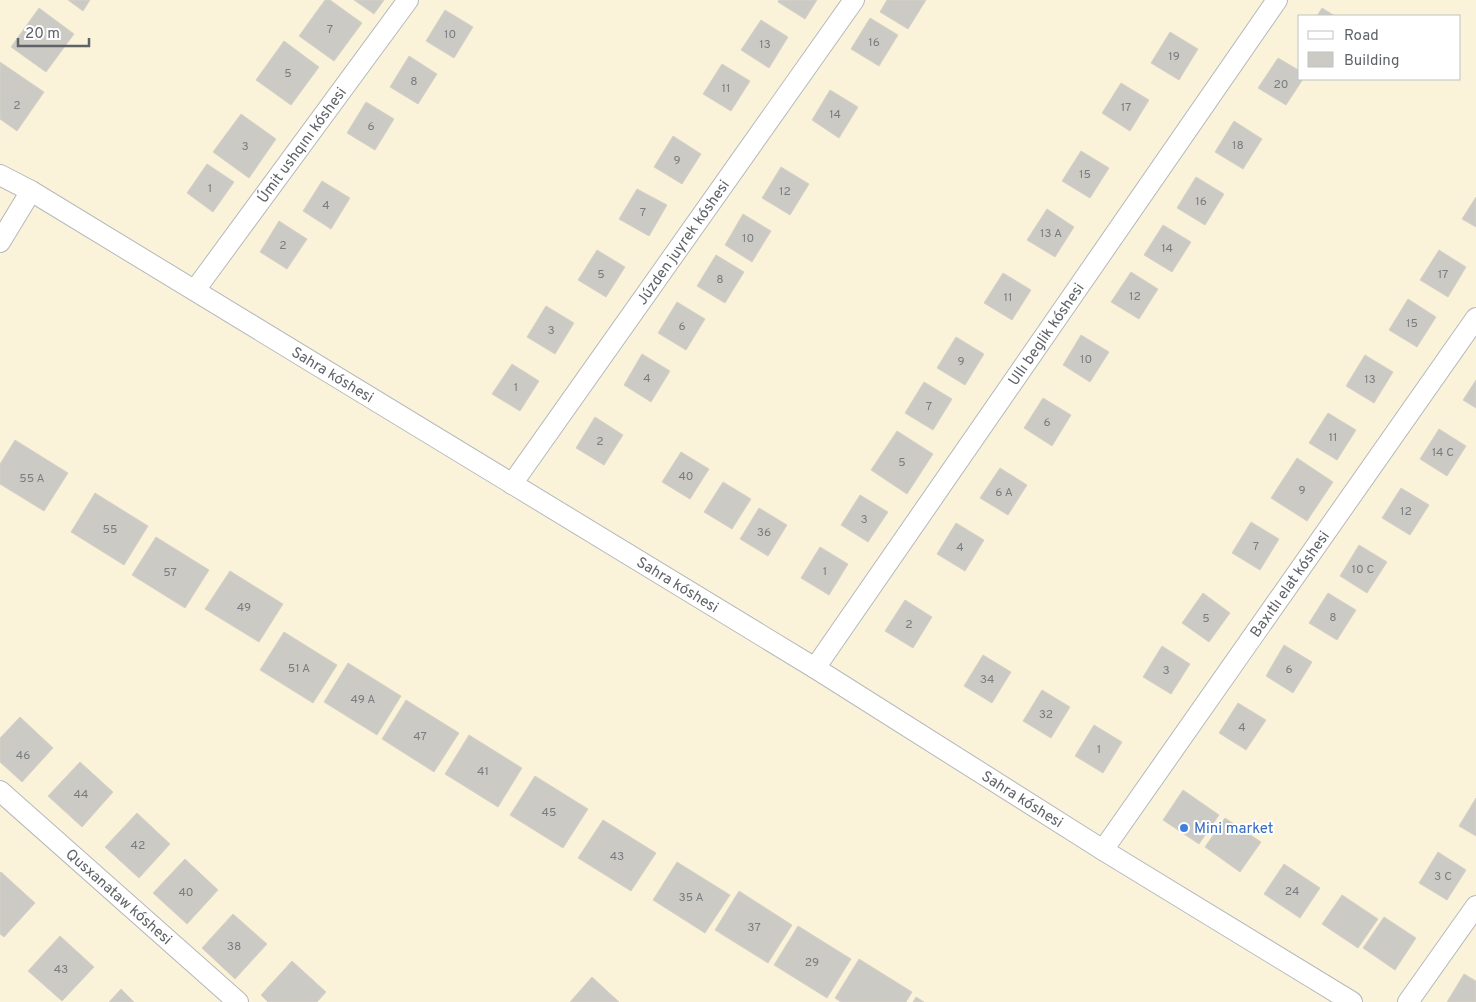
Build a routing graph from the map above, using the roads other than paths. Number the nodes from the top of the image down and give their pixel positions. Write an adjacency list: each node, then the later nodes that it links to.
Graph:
1 (408, 0): 7 (street, Úmit ushqını kóshesi)
2 (854, 0): 9 (street, Júzden juyrek kóshesi)
3 (1277, 0): 10 (street, Ullı beglik kóshesi)
4 (0, 176): 5 (street, Sahra kóshesi)
5 (31, 191): 6 (street); 7 (street, Sahra kóshesi)
6 (0, 242)
7 (195, 290): 9 (street, Sahra kóshesi)
8 (1476, 318): 12 (street, Baxıtlı elat kóshesi)
9 (512, 484): 10 (street, Sahra kóshesi)
10 (815, 668): 12 (street, Sahra kóshesi)
11 (0, 791): 14 (street, Qusxanataw kóshesi)
12 (1103, 850): 15 (street, Sahra kóshesi)
13 (1476, 906): 16 (street)
14 (238, 1002)
15 (1352, 1002)
16 (1408, 1002)

